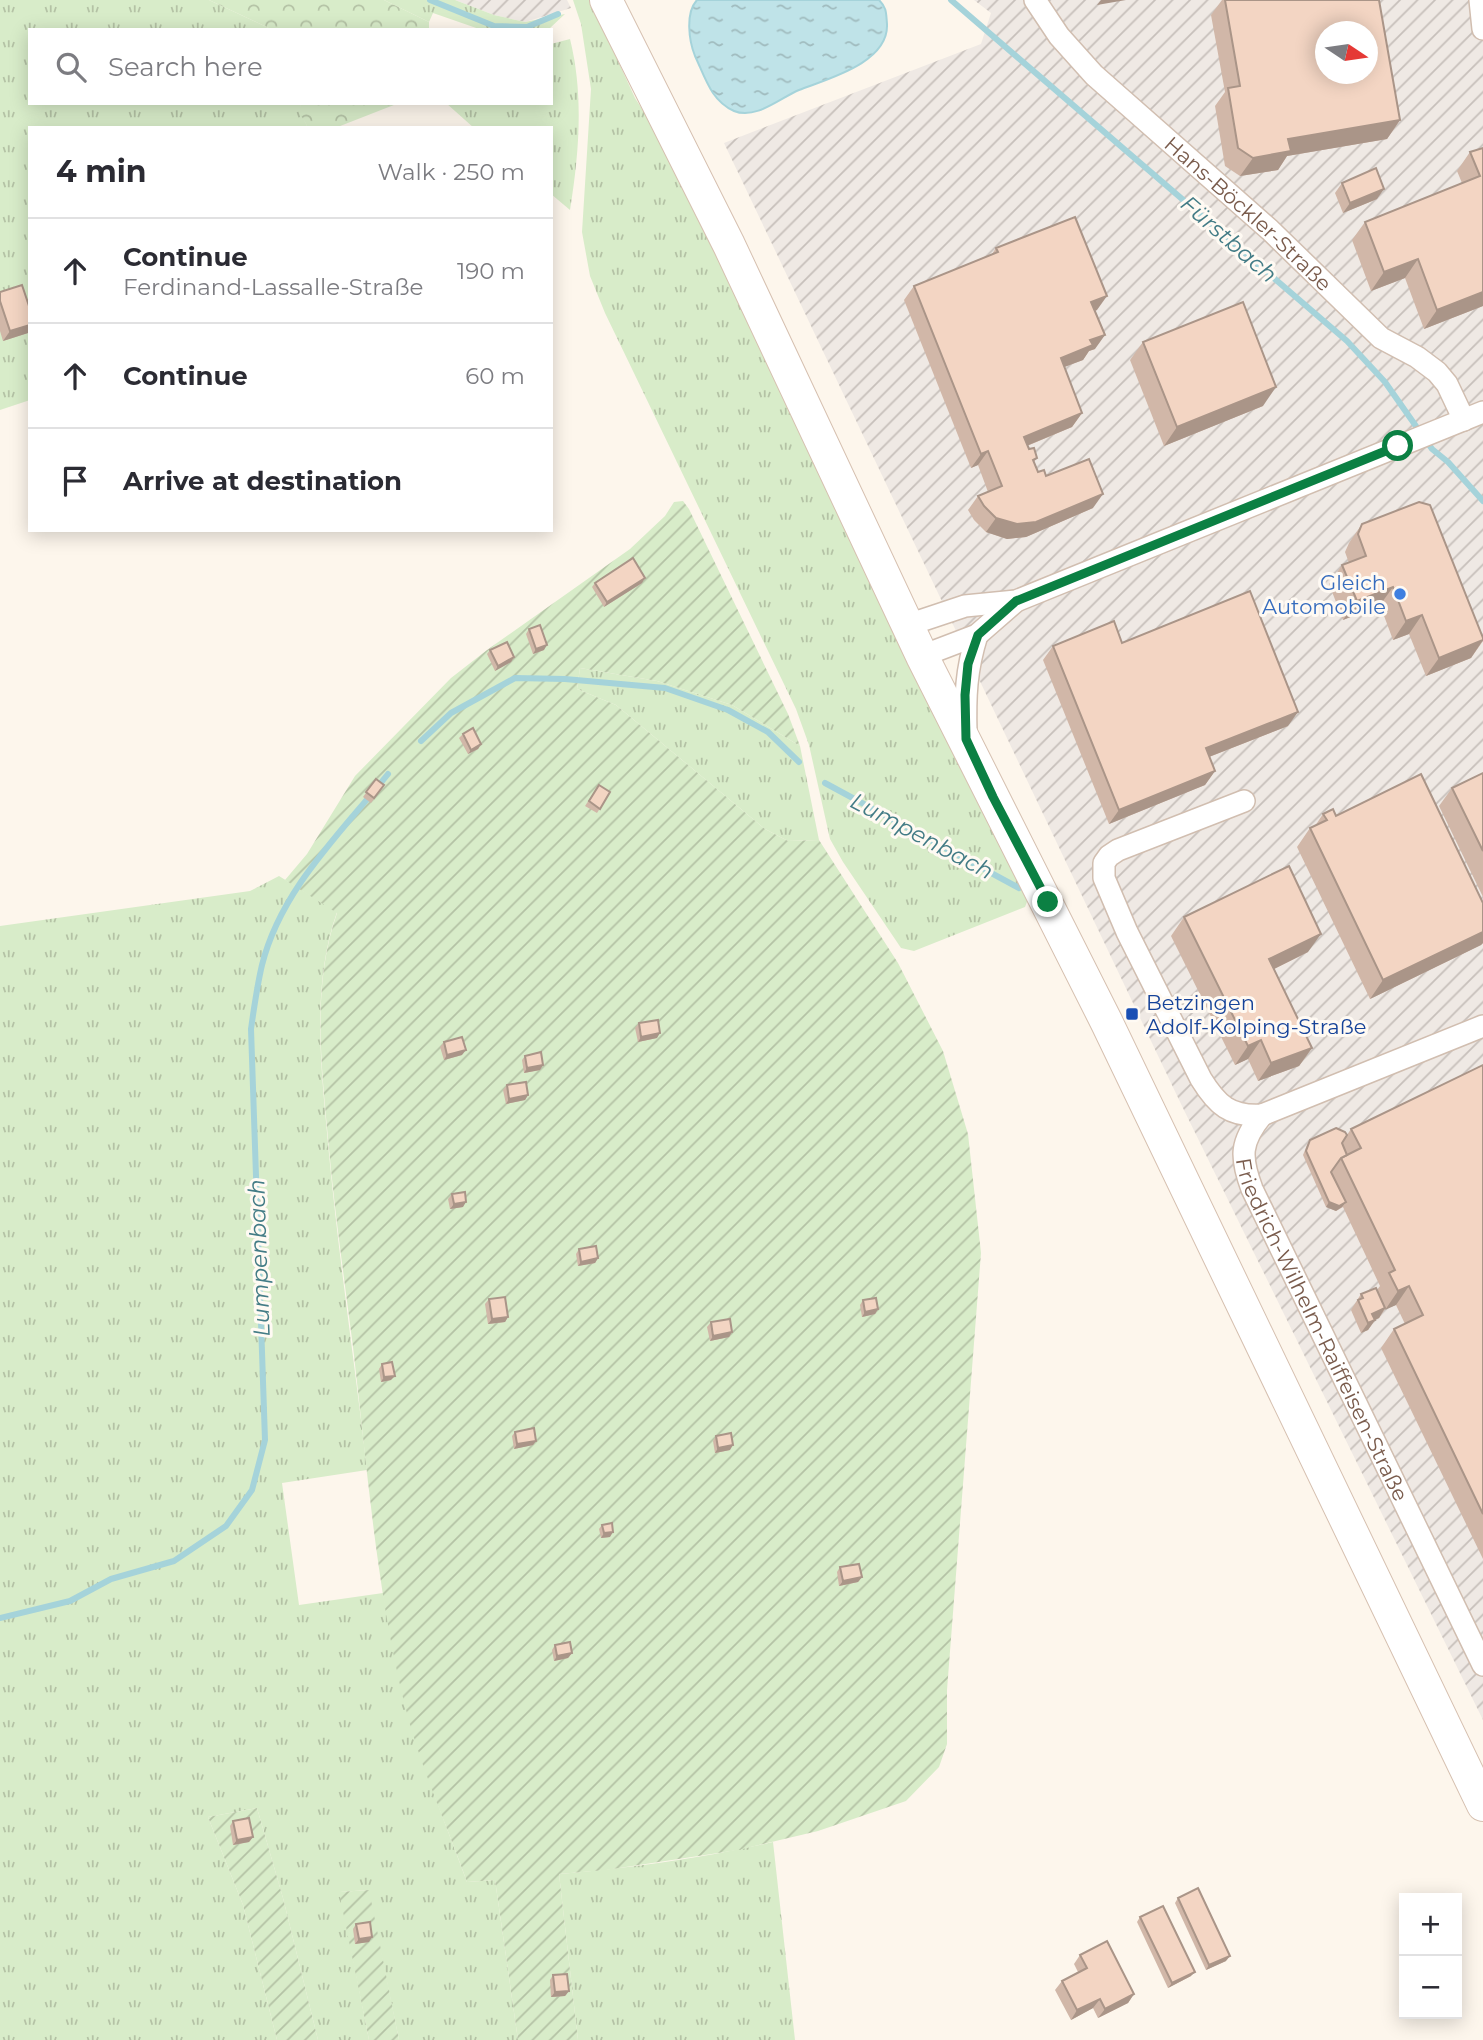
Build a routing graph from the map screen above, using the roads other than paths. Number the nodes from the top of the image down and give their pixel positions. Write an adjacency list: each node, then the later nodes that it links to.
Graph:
1 (606, 0): 7 (main road)
2 (1035, 0): 5 (street, Hans-Böckler-Straße)
3 (1480, 0): 4 (street)
4 (1483, 29)
5 (1464, 420): 6 (street)
6 (1016, 601): 7 (street); 8 (street)
7 (908, 625): 9 (main road)
8 (978, 635): 9 (street); 10 (street)
9 (922, 656): 10 (main road)
10 (966, 739): 15 (main road)
11 (1244, 801): 13 (street)
12 (1483, 1026): 13 (street)
13 (1262, 1115): 14 (street, Friedrich-Wilhelm-Raiffeisen-Straße)
14 (1483, 1665)
15 (1483, 1805)

